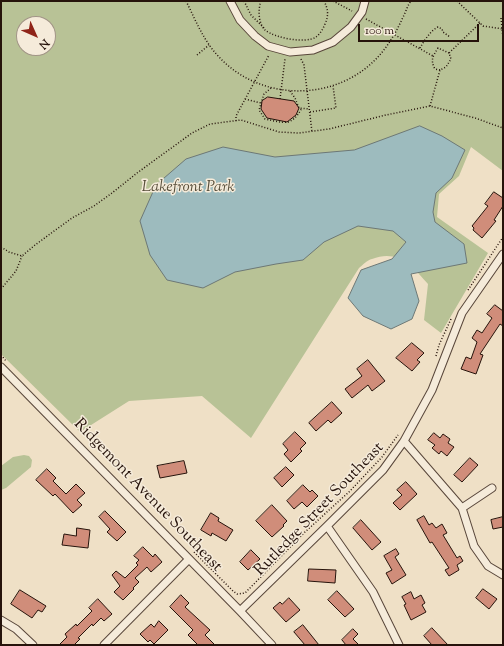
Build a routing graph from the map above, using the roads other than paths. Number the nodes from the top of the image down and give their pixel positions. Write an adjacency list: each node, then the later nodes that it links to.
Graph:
1 (230, 1): 2 (street)
2 (365, 1)
3 (503, 254): 5 (street, Rutledge Street Southeast)
4 (4, 364): 9 (street, Ridgemont Avenue Southeast)
5 (404, 441): 7 (street); 8 (street, Rutledge Street Southeast)
6 (492, 488): 7 (street)
7 (462, 508): 10 (street)
8 (328, 526): 11 (street, Rutledge Street Southeast); 16 (street)
9 (189, 559): 11 (street, Ridgemont Avenue Southeast); 14 (street)
10 (503, 575)
11 (240, 611): 15 (street, Ridgemont Avenue Southeast)
12 (1, 620): 13 (street)
13 (33, 645)
14 (104, 645)
15 (272, 645)
16 (399, 645)

